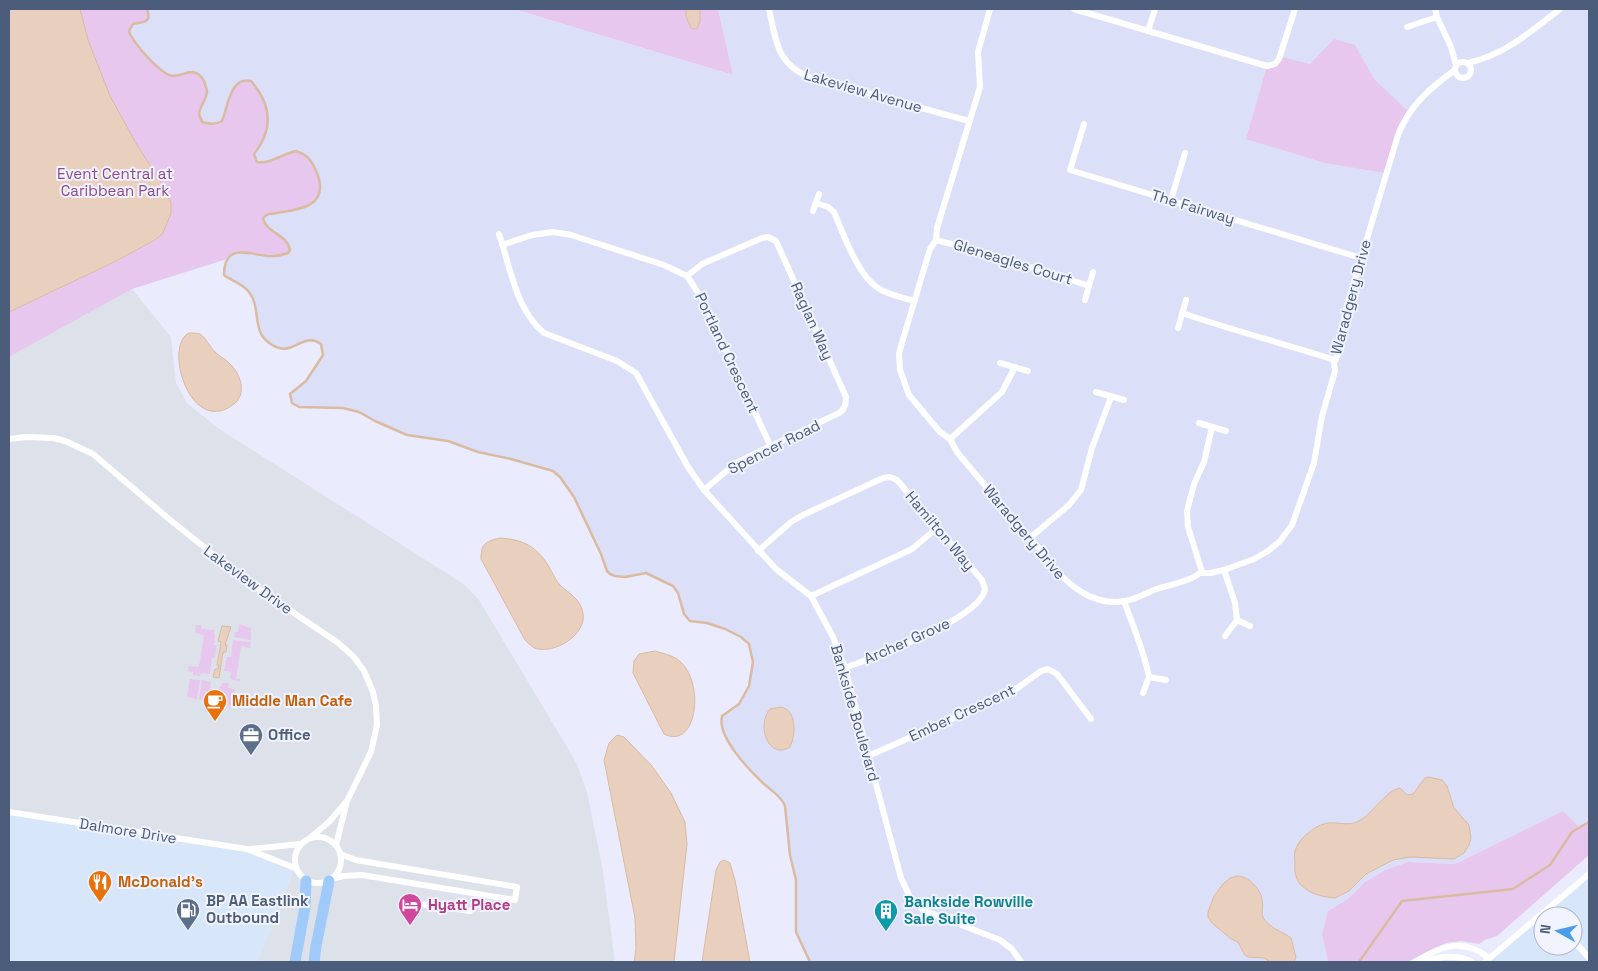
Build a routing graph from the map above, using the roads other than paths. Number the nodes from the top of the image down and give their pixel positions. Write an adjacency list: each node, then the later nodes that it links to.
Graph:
1 (769, 9): 18 (street, Lakeview Avenue)
2 (990, 9): 18 (street, Waradgery Drive)
3 (1074, 9): 10 (street)
4 (1155, 9): 10 (street)
5 (1295, 9): 10 (street)
6 (1435, 9): 8 (street)
7 (1560, 9): 12 (street)
8 (1437, 18): 9 (street); 11 (street)
9 (1407, 27)
10 (1148, 31)
11 (1451, 46): 13 (street); 14 (street)
12 (1483, 59): 13 (street); 15 (street)
13 (1466, 62): 14 (street, Waradgery Drive); 15 (street)
14 (1455, 67): 16 (street); 17 (street, Waradgery Drive)
15 (1471, 71): 16 (street, Waradgery Drive)
16 (1459, 77): 17 (street, Waradgery Drive)
17 (1440, 82): 28 (street, Waradgery Drive)
18 (969, 121): 26 (street, Waradgery Drive)
19 (1084, 124): 22 (street, The Fairway)
20 (1185, 153): 22 (street)
21 (819, 194): 23 (street)
22 (1171, 200): 28 (street, The Fairway)
23 (816, 202): 24 (street); 34 (street)
24 (813, 211)
25 (499, 234): 27 (street, Bankside Boulevard)
26 (936, 240): 31 (street, Gleneagles Court); 34 (street, Waradgery Drive)
27 (502, 245): 30 (street, Portland Crescent); 51 (street, Bankside Boulevard)
28 (1361, 258): 37 (street, Waradgery Drive)
29 (1093, 272): 31 (street, Gleneagles Court)
30 (687, 276): 44 (street, Raglan Way); 50 (street, Portland Crescent)
31 (1089, 286): 32 (street, Gleneagles Court)
32 (1085, 300)
33 (1186, 300): 35 (street)
34 (914, 301): 49 (street, Waradgery Drive)
35 (1182, 313): 36 (street); 37 (street)
36 (1178, 328)
37 (1335, 360): 55 (street, Waradgery Drive)
38 (1000, 363): 39 (street)
39 (1015, 367): 40 (street); 49 (street)
40 (1028, 371)
41 (1096, 392): 42 (street)
42 (1111, 397): 43 (street); 53 (street)
43 (1124, 400)
44 (845, 406): 50 (street, Spencer Road)
45 (1199, 423): 46 (street)
46 (1212, 427): 47 (street); 56 (street)
47 (1226, 432)
48 (9, 439): 69 (street, Lakeview Drive)
49 (950, 439): 53 (street, Waradgery Drive)
50 (770, 445): 51 (street, Spencer Road)
51 (704, 490): 54 (street, Bankside Boulevard)
52 (938, 527): 54 (street, Hamilton Way); 57 (street, Hamilton Way); 58 (street)
53 (1031, 537): 59 (street, Waradgery Drive)
54 (758, 551): 58 (street, Bankside Boulevard)
55 (1224, 570): 56 (street, Waradgery Drive); 60 (street)
56 (1202, 572): 59 (street, Waradgery Drive)
57 (986, 590): 63 (street, Archer Grove)
58 (811, 596): 63 (street, Bankside Boulevard)
59 (1124, 601): 64 (street)
60 (1237, 620): 61 (street); 62 (street)
61 (1250, 626)
62 (1225, 636)
63 (845, 668): 68 (street, Bankside Boulevard)
64 (1149, 677): 65 (street); 66 (street)
65 (1166, 680)
66 (1143, 693)
67 (1091, 720): 68 (street, Ember Crescent)
68 (868, 756): 89 (street, Bankside Boulevard)
69 (347, 801): 71 (street, Lakeview Drive); 73 (street, Lakeview Drive)
70 (9, 812): 74 (street, Dalmore Drive)
71 (307, 839): 72 (street); 73 (street)
72 (300, 844): 74 (street, Dalmore Drive); 76 (street)
73 (336, 845): 75 (street)
74 (247, 849): 76 (street, Dalmore Drive)
75 (340, 854): 78 (street); 79 (street)
76 (295, 868): 80 (street)
77 (1589, 874): 83 (street)
78 (456, 876): 81 (street); 81 (street)
79 (330, 880): 80 (street); 81 (street); 88 (highway)
80 (306, 881): 87 (highway)
81 (454, 890)
82 (419, 904): 84 (street)
83 (1551, 906)
84 (470, 912)
85 (1533, 921): 86 (street)
86 (1487, 960): 90 (street)
87 (295, 962)
88 (314, 962)
89 (1021, 962)
90 (1415, 962)
91 (1422, 962): 92 (street)
92 (1472, 962)

